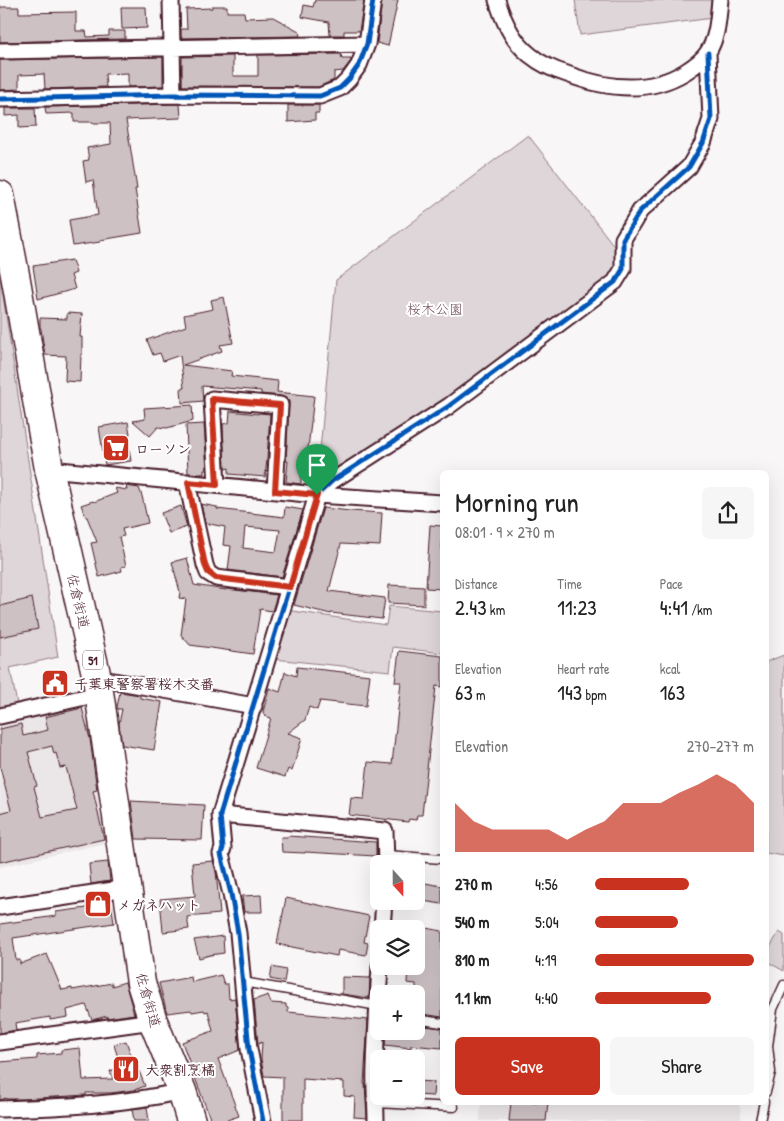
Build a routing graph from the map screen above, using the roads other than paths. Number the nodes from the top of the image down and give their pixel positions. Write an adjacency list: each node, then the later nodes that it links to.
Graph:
1 (171, 0): 6 (street)
2 (373, 0): 5 (street)
3 (497, 0): 8 (street)
4 (720, 0): 8 (street)
5 (367, 44): 6 (street); 9 (street)
6 (172, 48): 7 (street); 9 (street)
7 (0, 51)
8 (708, 53): 16 (street)
9 (173, 95): 10 (street)
10 (0, 99)
11 (0, 195): 12 (highway, 佐倉街道 / 51)
12 (49, 469): 13 (street); 19 (highway, 佐倉街道 / 51)
13 (188, 482): 14 (street); 18 (street)
14 (217, 485): 15 (street); 15 (street)
15 (275, 491): 16 (street)
16 (317, 495): 17 (street); 18 (street)
17 (440, 502)
18 (290, 587): 20 (street)
19 (98, 686): 20 (street); 21 (street); 26 (highway, 佐倉街道 / 51)
20 (254, 706): 22 (street)
21 (0, 716)
22 (220, 815): 23 (street); 28 (street)
23 (386, 855)
24 (425, 859): 25 (lane)
25 (440, 859)
26 (127, 888): 27 (street); 32 (highway, 佐倉街道 / 51)
27 (0, 907)
28 (243, 982): 30 (lane); 45 (street)
29 (784, 985): 34 (lane)
30 (370, 1010)
31 (425, 1020): 33 (lane)
32 (153, 1021): 35 (street); 38 (highway, 佐倉街道 / 51)
33 (440, 1023)
34 (769, 1041)
35 (0, 1042)
36 (769, 1059): 37 (lane)
37 (769, 1077)
38 (182, 1091): 43 (street); 44 (highway, 佐倉街道 / 51)
39 (376, 1105): 46 (street)
40 (423, 1105): 42 (lane)
41 (763, 1105): 47 (lane)
42 (454, 1107)
43 (0, 1109)
44 (191, 1121)
45 (263, 1121)
46 (376, 1121)
47 (760, 1121)

